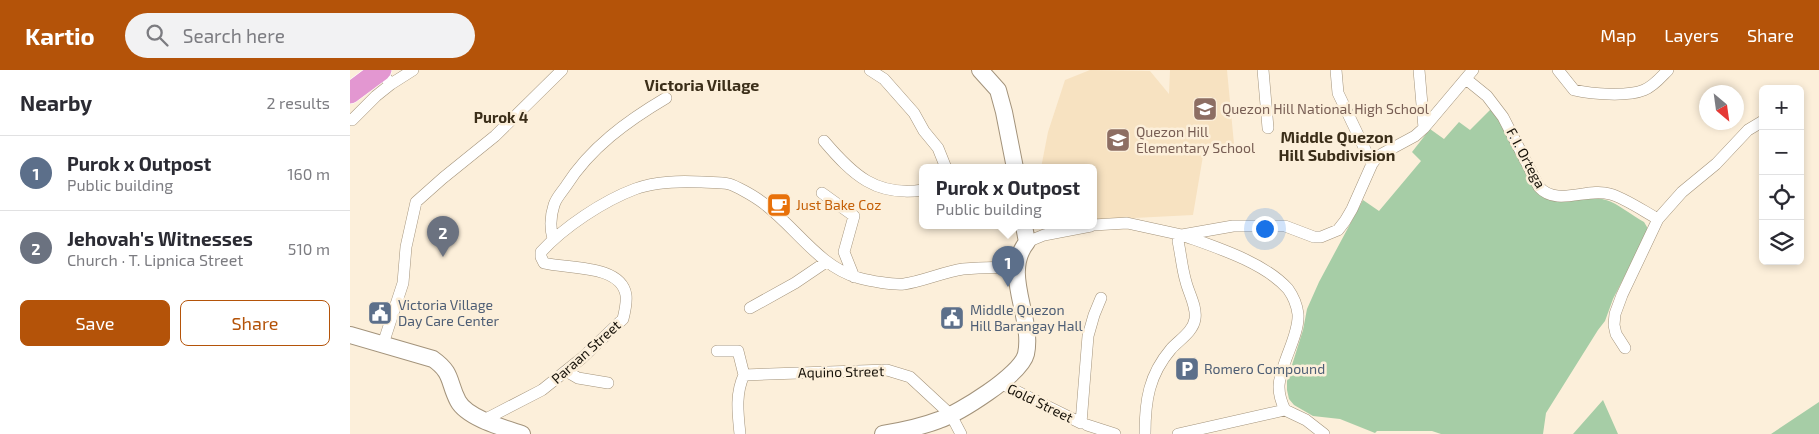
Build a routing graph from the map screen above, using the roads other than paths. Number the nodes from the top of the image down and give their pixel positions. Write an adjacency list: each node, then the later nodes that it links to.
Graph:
1 (413, 70): 11 (street)
2 (562, 70): 37 (street)
3 (870, 70): 19 (street)
4 (980, 70): 20 (street)
5 (1262, 70): 16 (street)
6 (1336, 70): 21 (street)
7 (1418, 70): 17 (street)
8 (1558, 70): 9 (street)
9 (1668, 70)
10 (1470, 74): 17 (street); 24 (street, F. I. Ortega)
11 (384, 75): 12 (highway); 14 (street)
12 (350, 92)
13 (666, 98): 29 (street)
14 (352, 120)
15 (1759, 123): 24 (street)
16 (1268, 128)
17 (1424, 128): 21 (street)
18 (824, 141): 22 (street)
19 (944, 164)
20 (1013, 164)
21 (1372, 164): 28 (street)
22 (919, 190)
23 (822, 193): 33 (street)
24 (1658, 219): 38 (street)
25 (1097, 226): 28 (street)
26 (1025, 229): 30 (street)
27 (1076, 229): 30 (street)
28 (1182, 235): 44 (street); 53 (street)
29 (553, 239): 31 (street, Paraan Street); 40 (street, Paraan Street)
30 (1027, 242): 32 (street)
31 (826, 262): 33 (street, Paraan Street); 35 (street)
32 (1016, 268): 33 (street, Paraan Street); 43 (street)
33 (854, 277)
34 (1101, 298): 47 (street)
35 (750, 308)
36 (350, 335): 37 (street)
37 (384, 344): 46 (street)
38 (1625, 348)
39 (717, 351): 41 (street)
40 (566, 372): 42 (street); 46 (street, Paraan Street)
41 (744, 375): 45 (street, Aquino Street); 49 (street)
42 (608, 383)
43 (1000, 384): 45 (street); 47 (street, Gold Street)
44 (1285, 410): 54 (street); 55 (street)
45 (951, 415): 50 (street); 51 (street, Aquino Street)
46 (484, 420): 48 (street)
47 (1084, 424): 52 (street, Gold Street)
48 (522, 434)
49 (740, 434)
50 (882, 434)
51 (961, 434)
52 (1115, 434)
53 (1145, 434)
54 (1178, 434)
55 (1324, 434)

